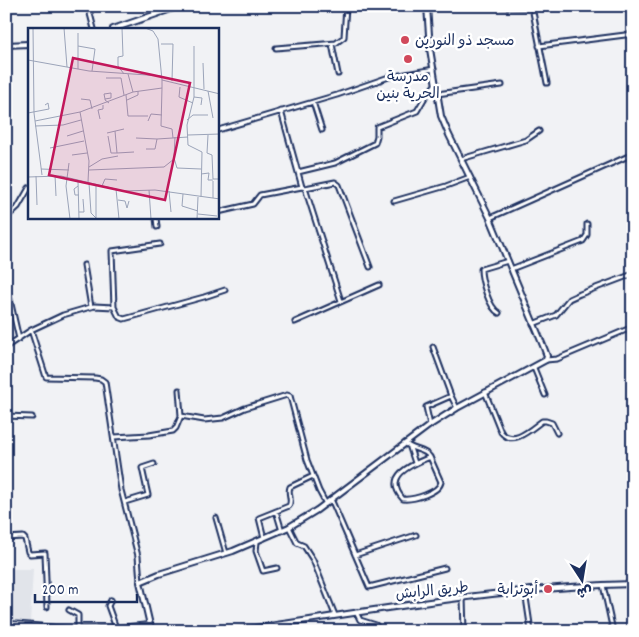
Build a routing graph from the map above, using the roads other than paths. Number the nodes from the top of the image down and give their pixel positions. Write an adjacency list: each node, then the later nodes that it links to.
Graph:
1 (88, 6): 9 (street)
2 (180, 6): 8 (street)
3 (346, 6): 13 (street)
4 (427, 6): 17 (street)
5 (498, 6): 7 (street)
6 (583, 6): 7 (street)
7 (532, 7): 15 (street)
8 (164, 9): 10 (street)
9 (94, 28)
10 (116, 28)
11 (633, 34): 15 (street)
12 (28, 44): 14 (street)
13 (332, 44): 16 (street); 18 (street)
14 (6, 45)
15 (539, 46): 19 (street)
16 (276, 48)
17 (434, 69): 21 (street); 23 (street)
18 (338, 74)
19 (548, 83)
20 (502, 85): 22 (street)
21 (435, 86): 22 (street); 30 (street)
22 (436, 94): 29 (street)
23 (313, 102): 24 (street); 26 (street)
24 (281, 112): 25 (street); 30 (street)
25 (219, 130)
26 (322, 130)
27 (539, 131): 29 (street)
28 (633, 154): 37 (street)
29 (460, 159): 31 (street)
30 (298, 172): 32 (street)
31 (470, 177): 34 (street); 37 (street)
32 (303, 188): 35 (street); 45 (street); 50 (street)
33 (28, 190): 36 (street)
34 (394, 201)
35 (219, 212)
36 (6, 218)
37 (490, 218): 42 (street)
38 (156, 219): 40 (street)
39 (587, 224): 46 (street)
40 (157, 227)
41 (160, 244): 52 (street)
42 (508, 261): 46 (street); 53 (street)
43 (84, 265): 51 (street)
44 (6, 268): 58 (street)
45 (370, 268)
46 (511, 269): 55 (street)
47 (633, 274): 55 (street)
48 (379, 284): 50 (street)
49 (225, 290): 52 (street)
50 (341, 301): 54 (street)
51 (91, 307): 52 (street); 57 (street)
52 (114, 307)
53 (499, 313)
54 (294, 322)
55 (533, 324): 61 (street)
56 (633, 327): 61 (street)
57 (31, 330): 58 (street); 73 (street)
58 (19, 339): 59 (street)
59 (6, 347)
60 (433, 347): 66 (street)
61 (546, 360): 62 (street)
62 (534, 368): 64 (street); 65 (street)
63 (179, 390): 69 (street)
64 (485, 392): 67 (street); 72 (street)
65 (545, 395)
66 (451, 396): 67 (street); 71 (street)
67 (457, 408): 71 (street)
68 (6, 416): 70 (street)
69 (181, 416): 73 (street); 79 (street)
70 (32, 418)
71 (430, 425): 74 (street)
72 (557, 433)
73 (114, 437): 81 (street)
74 (405, 444): 75 (street); 80 (street)
75 (410, 448): 76 (street); 77 (street)
76 (430, 458): 77 (street); 77 (street)
77 (415, 463)
78 (154, 464): 81 (street)
79 (313, 476): 82 (street); 83 (street)
80 (331, 500): 82 (street); 92 (street)
81 (125, 502): 95 (street)
82 (326, 504): 85 (street)
83 (276, 511): 86 (street); 89 (street)
84 (216, 518): 91 (street)
85 (289, 527): 86 (street); 104 (street)
86 (282, 531): 89 (street)
87 (416, 535): 92 (street)
88 (6, 538): 101 (street)
89 (264, 539): 90 (street)
90 (256, 542): 91 (street); 93 (street)
91 (226, 553): 95 (street)
92 (355, 556): 94 (street)
93 (277, 568)
94 (445, 568)
95 (140, 582): 106 (street)
96 (603, 584): 97 (street, طريق الرابش); 98 (street, طريق الرابش); 118 (street)
97 (633, 584)
98 (525, 591): 99 (street, طريق الرابش); 117 (street)
99 (463, 598): 103 (street, طريق الرابش); 116 (street)
100 (111, 600): 107 (street)
101 (47, 607)
102 (69, 610): 110 (street)
103 (356, 612): 104 (street, طريق الرابش); 115 (street)
104 (335, 615): 114 (street, طريق الرابش)
105 (6, 625): 108 (main road); 112 (street)
106 (150, 625): 107 (main road); 113 (main road)
107 (116, 628): 111 (main road)
108 (37, 629): 109 (main road)
109 (72, 630): 110 (main road)
110 (78, 630): 111 (main road)
111 (96, 630)
112 (7, 631)
113 (152, 631)
114 (235, 631)
115 (380, 631)
116 (464, 631)
117 (531, 631)
118 (613, 631)

